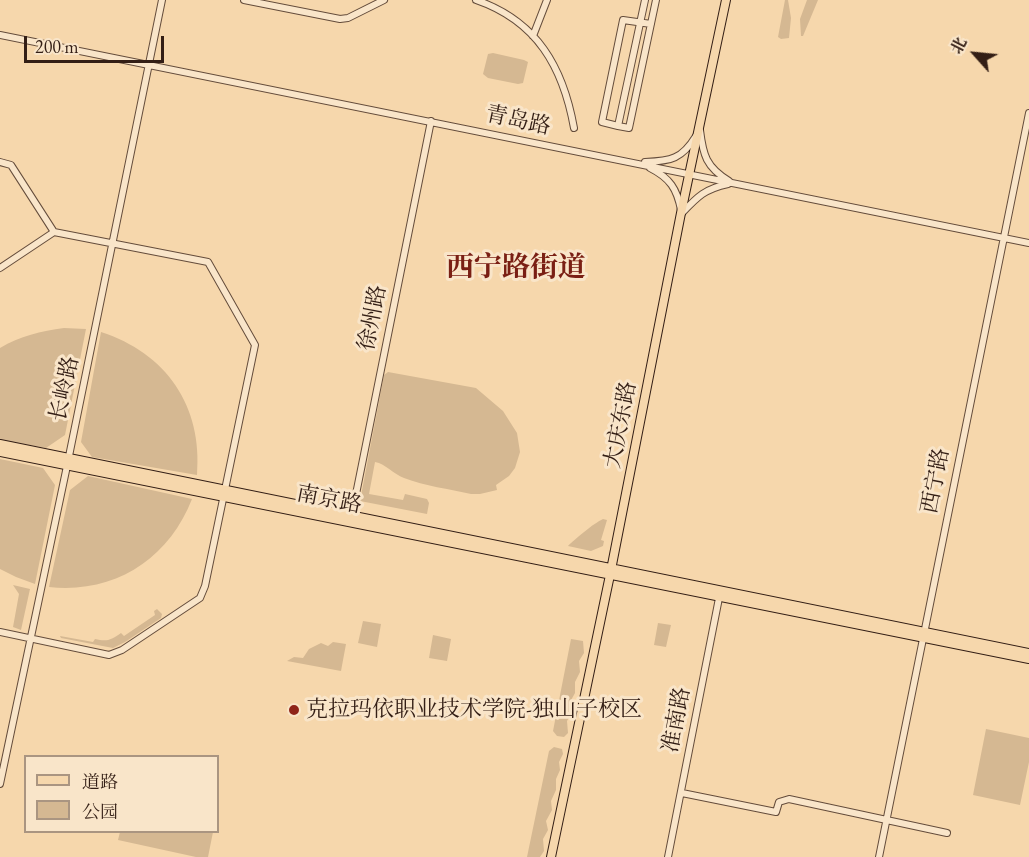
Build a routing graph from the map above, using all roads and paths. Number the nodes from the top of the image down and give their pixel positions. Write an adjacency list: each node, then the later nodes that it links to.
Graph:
1 (162, 0): 13 (street, 长岭路)
2 (244, 0): 3 (street)
3 (384, 0)
4 (476, 0): 12 (street)
5 (547, 0): 12 (street)
6 (645, 0): 9 (street)
7 (656, 0): 10 (street)
8 (726, 0): 20 (main road, 大庆东路)
9 (640, 21): 10 (street); 14 (street); 18 (street)
10 (651, 24): 15 (street)
11 (0, 35): 13 (street, 青岛路)
12 (533, 36): 19 (street)
13 (149, 64): 17 (street, 青岛路); 29 (street, 长岭路)
14 (628, 78): 15 (street); 18 (street)
15 (639, 80): 18 (street)
16 (1029, 113): 27 (street, 西宁路)
17 (431, 121): 22 (street, 青岛路); 35 (street, 徐州路)
18 (618, 126)
19 (574, 128)
20 (700, 128): 22 (street); 23 (main road, 大庆东路); 24 (street)
21 (0, 162): 26 (street)
22 (632, 162): 23 (street, 青岛路); 25 (street)
23 (691, 175): 24 (street, 青岛路); 25 (main road, 大庆东路)
24 (732, 183): 25 (street); 27 (street, 青岛路)
25 (681, 213): 36 (main road, 大庆东路)
26 (54, 232): 29 (street); 30 (street)
27 (1004, 237): 28 (street, 青岛路); 39 (street, 西宁路)
28 (1029, 243)
29 (113, 244): 33 (street, 长岭路); 34 (street)
30 (0, 268)
31 (0, 444): 33 (main road, 南京路)
32 (0, 452): 33 (main road, 南京路)
33 (68, 462): 34 (main road, 南京路); 40 (street, 长岭路)
34 (224, 493): 35 (main road, 南京路); 40 (street)
35 (351, 518): 36 (main road, 南京路)
36 (613, 570): 37 (main road); 37 (main road, 南京路); 47 (main road, 大庆东路)
37 (720, 593): 39 (main road); 44 (street, 准南路)
38 (0, 632): 40 (street)
39 (924, 634): 41 (main road); 42 (main road); 45 (street, 西宁路)
40 (31, 639): 43 (street, 长岭路)
41 (1029, 652)
42 (1029, 659)
43 (0, 784)
44 (682, 793): 45 (street); 48 (street, 准南路)
45 (887, 820): 46 (street); 49 (street, 西宁路)
46 (947, 833)
47 (551, 857)
48 (669, 857)
49 (879, 857)

